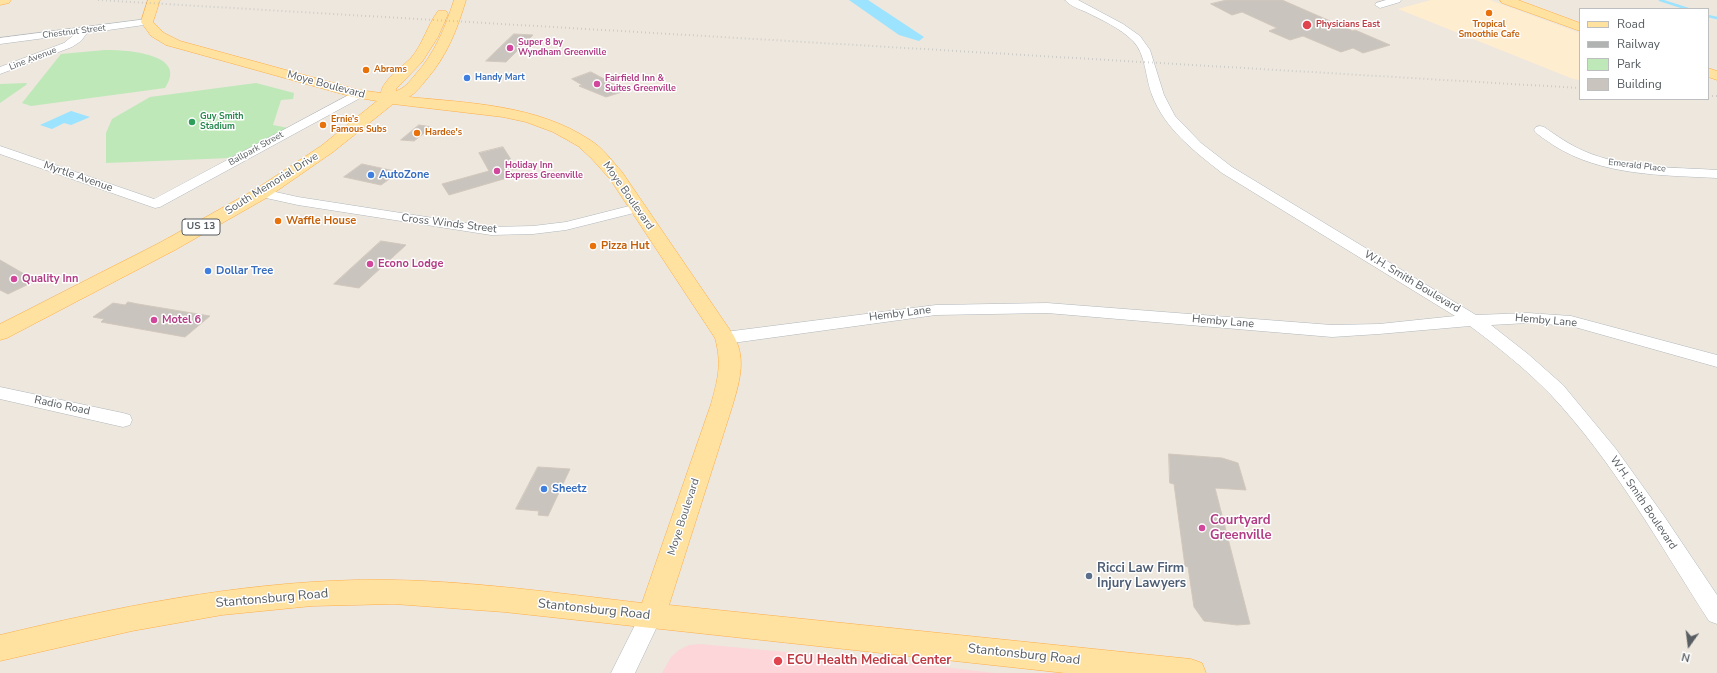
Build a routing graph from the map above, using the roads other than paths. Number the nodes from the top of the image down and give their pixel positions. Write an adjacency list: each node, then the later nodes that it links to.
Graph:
1 (5, 0): 7 (main road)
2 (154, 0): 10 (main road)
3 (460, 0): 16 (main road, South Memorial Drive / US 13)
4 (1070, 0): 23 (street, W.H. Smith Boulevard)
5 (1396, 0): 9 (street)
6 (1506, 0): 11 (main road)
7 (0, 1)
8 (445, 2): 16 (main road)
9 (1376, 2)
10 (147, 22): 12 (street, Chestnut Street); 15 (main road, Moye Boulevard)
11 (1579, 26)
12 (84, 30): 13 (street, Chestnut Street); 14 (street, Line Avenue)
13 (0, 41)
14 (0, 71)
15 (358, 94): 16 (main road, Moye Boulevard); 21 (street, Ballpark Street)
16 (388, 100): 20 (main road, South Memorial Drive / US 13); 22 (main road, Moye Boulevard)
17 (1540, 130): 19 (street, Emerald Place)
18 (0, 150): 21 (street, Myrtle Avenue)
19 (1717, 174)
20 (262, 193): 22 (street, Cross Winds Street); 24 (main road, South Memorial Drive / US 13)
21 (155, 204)
22 (637, 208): 25 (main road, Moye Boulevard)
23 (1473, 320): 25 (street, Hemby Lane); 26 (street, Hemby Lane); 29 (street, W.H. Smith Boulevard)
24 (0, 333)
25 (725, 338): 30 (main road, Moye Boulevard)
26 (1717, 361)
27 (0, 393): 28 (street, Radio Road)
28 (123, 420)
29 (1717, 614)
30 (651, 616): 31 (main road, Stantonsburg Road); 32 (street, Moye Boulevard); 33 (main road, Stantonsburg Road)
31 (0, 648)
32 (623, 673)
33 (1191, 673)

